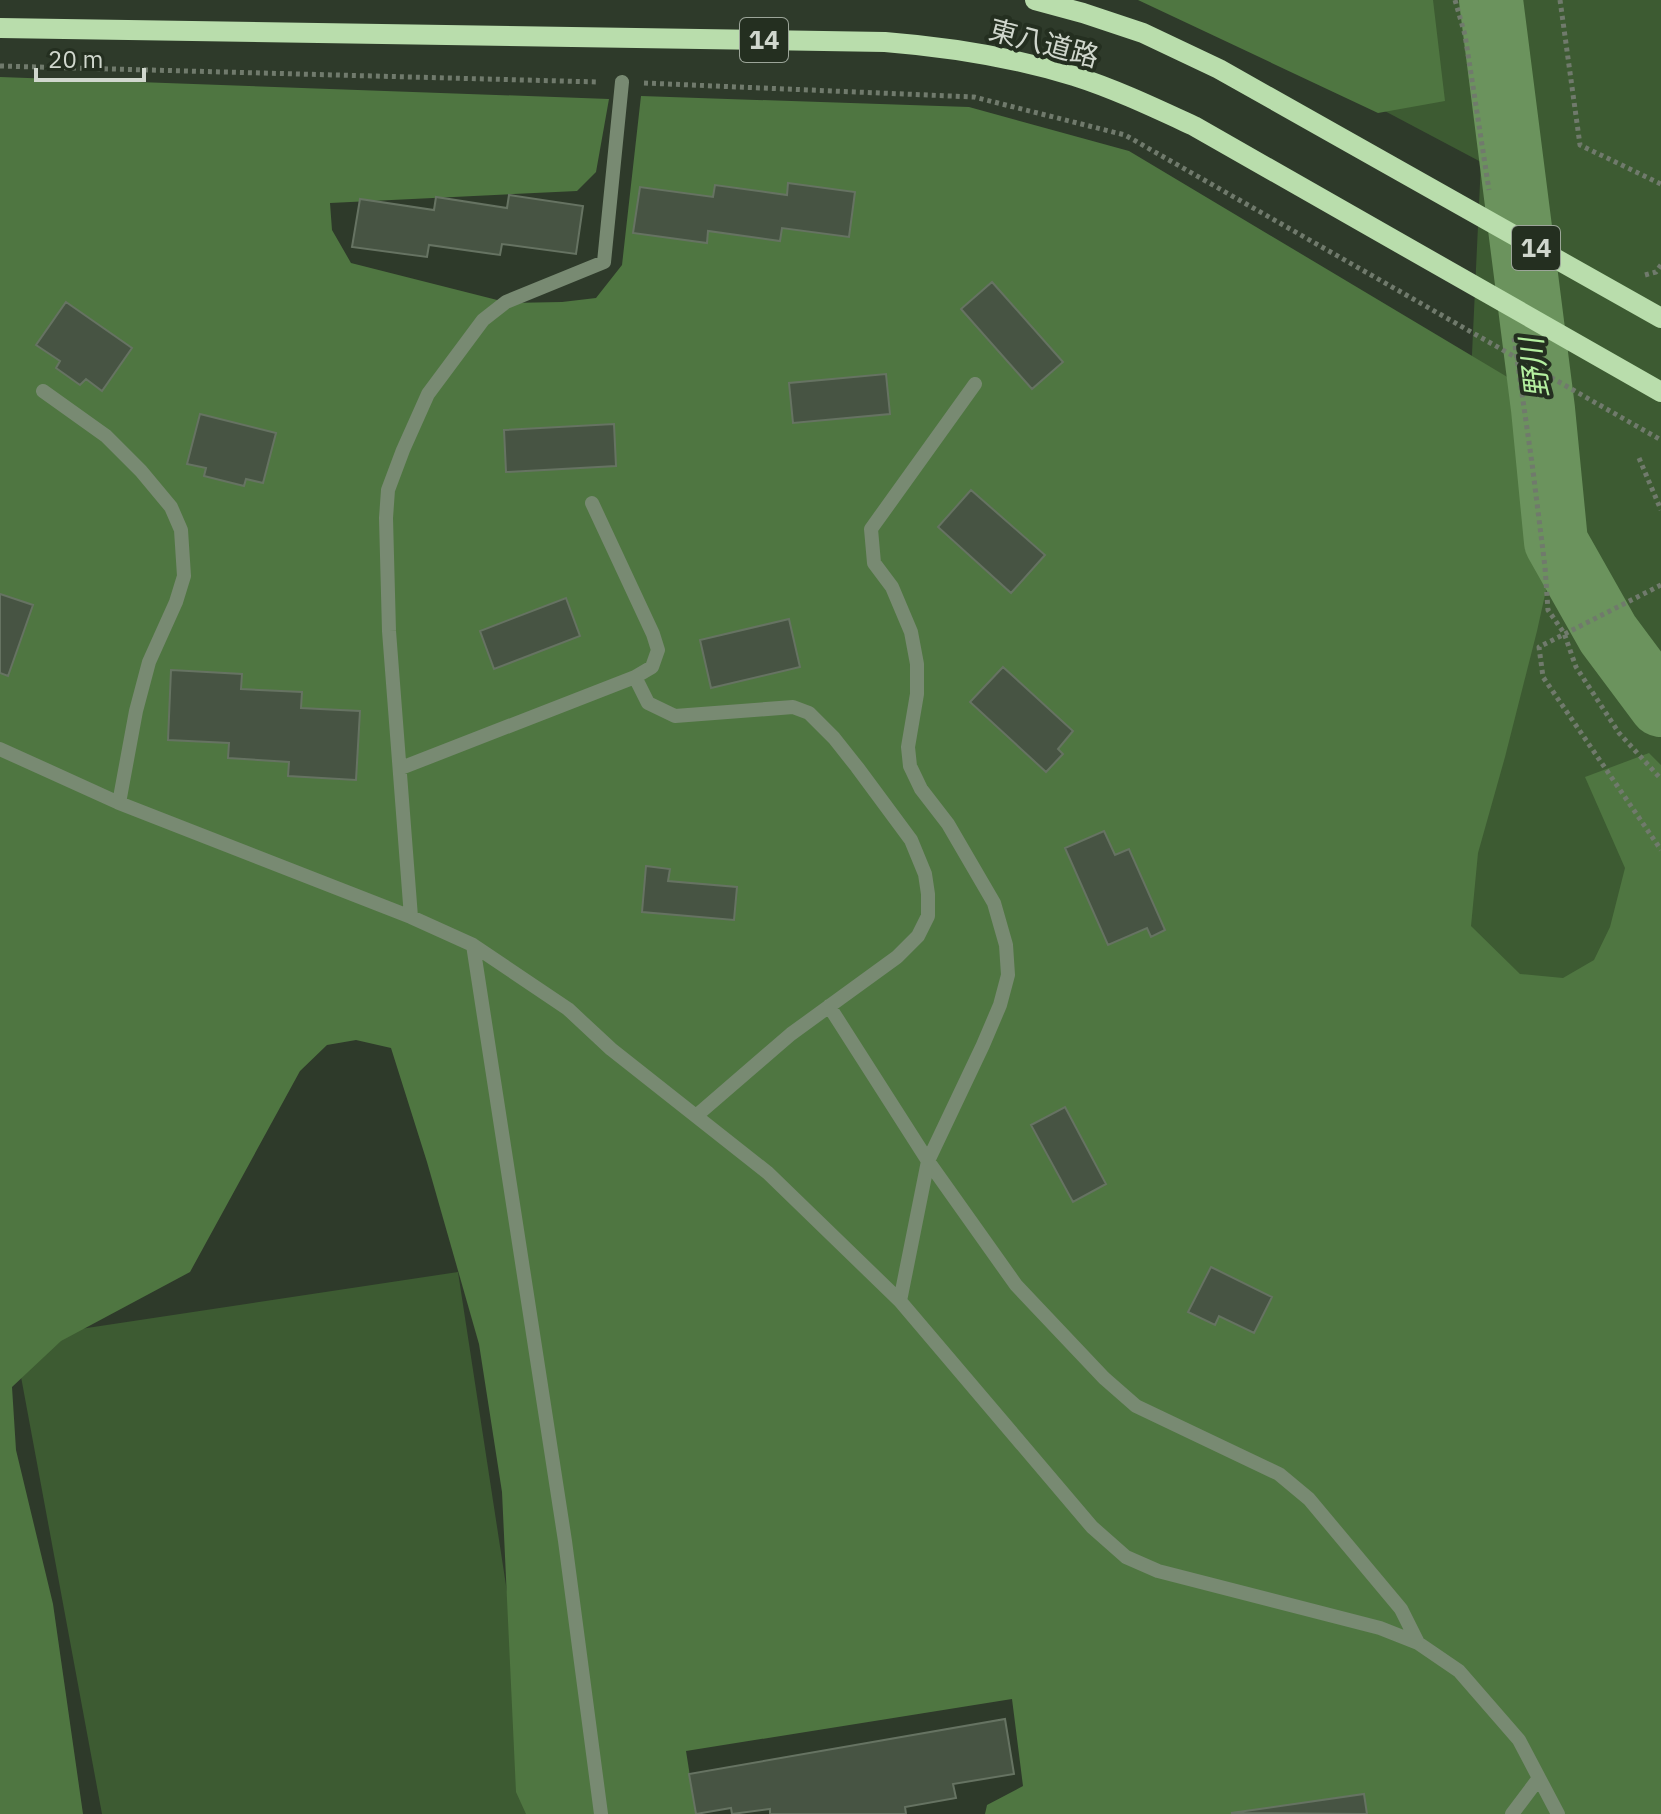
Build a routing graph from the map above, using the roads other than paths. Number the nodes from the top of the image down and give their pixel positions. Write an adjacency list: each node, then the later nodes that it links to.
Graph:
1 (1035, 0): 4 (main road, 東八道路 / 14)
2 (0, 28): 7 (main road, 東八道路 / 14)
3 (622, 82): 11 (lane)
4 (1661, 318)
5 (975, 384): 17 (lane)
6 (43, 391): 12 (lane)
7 (1661, 392)
8 (592, 503): 9 (lane)
9 (635, 677): 11 (lane); 15 (lane)
10 (0, 749): 12 (lane)
11 (401, 768): 13 (lane)
12 (119, 803): 13 (lane)
13 (411, 917): 14 (lane)
14 (473, 945): 16 (lane); 21 (lane)
15 (829, 1006): 16 (lane); 17 (lane)
16 (696, 1116): 18 (lane)
17 (928, 1161): 18 (lane); 19 (lane)
18 (900, 1301): 19 (lane)
19 (1418, 1643): 20 (lane)
20 (1539, 1778): 22 (lane); 23 (lane)
21 (601, 1814)
22 (1512, 1814)
23 (1558, 1814)

